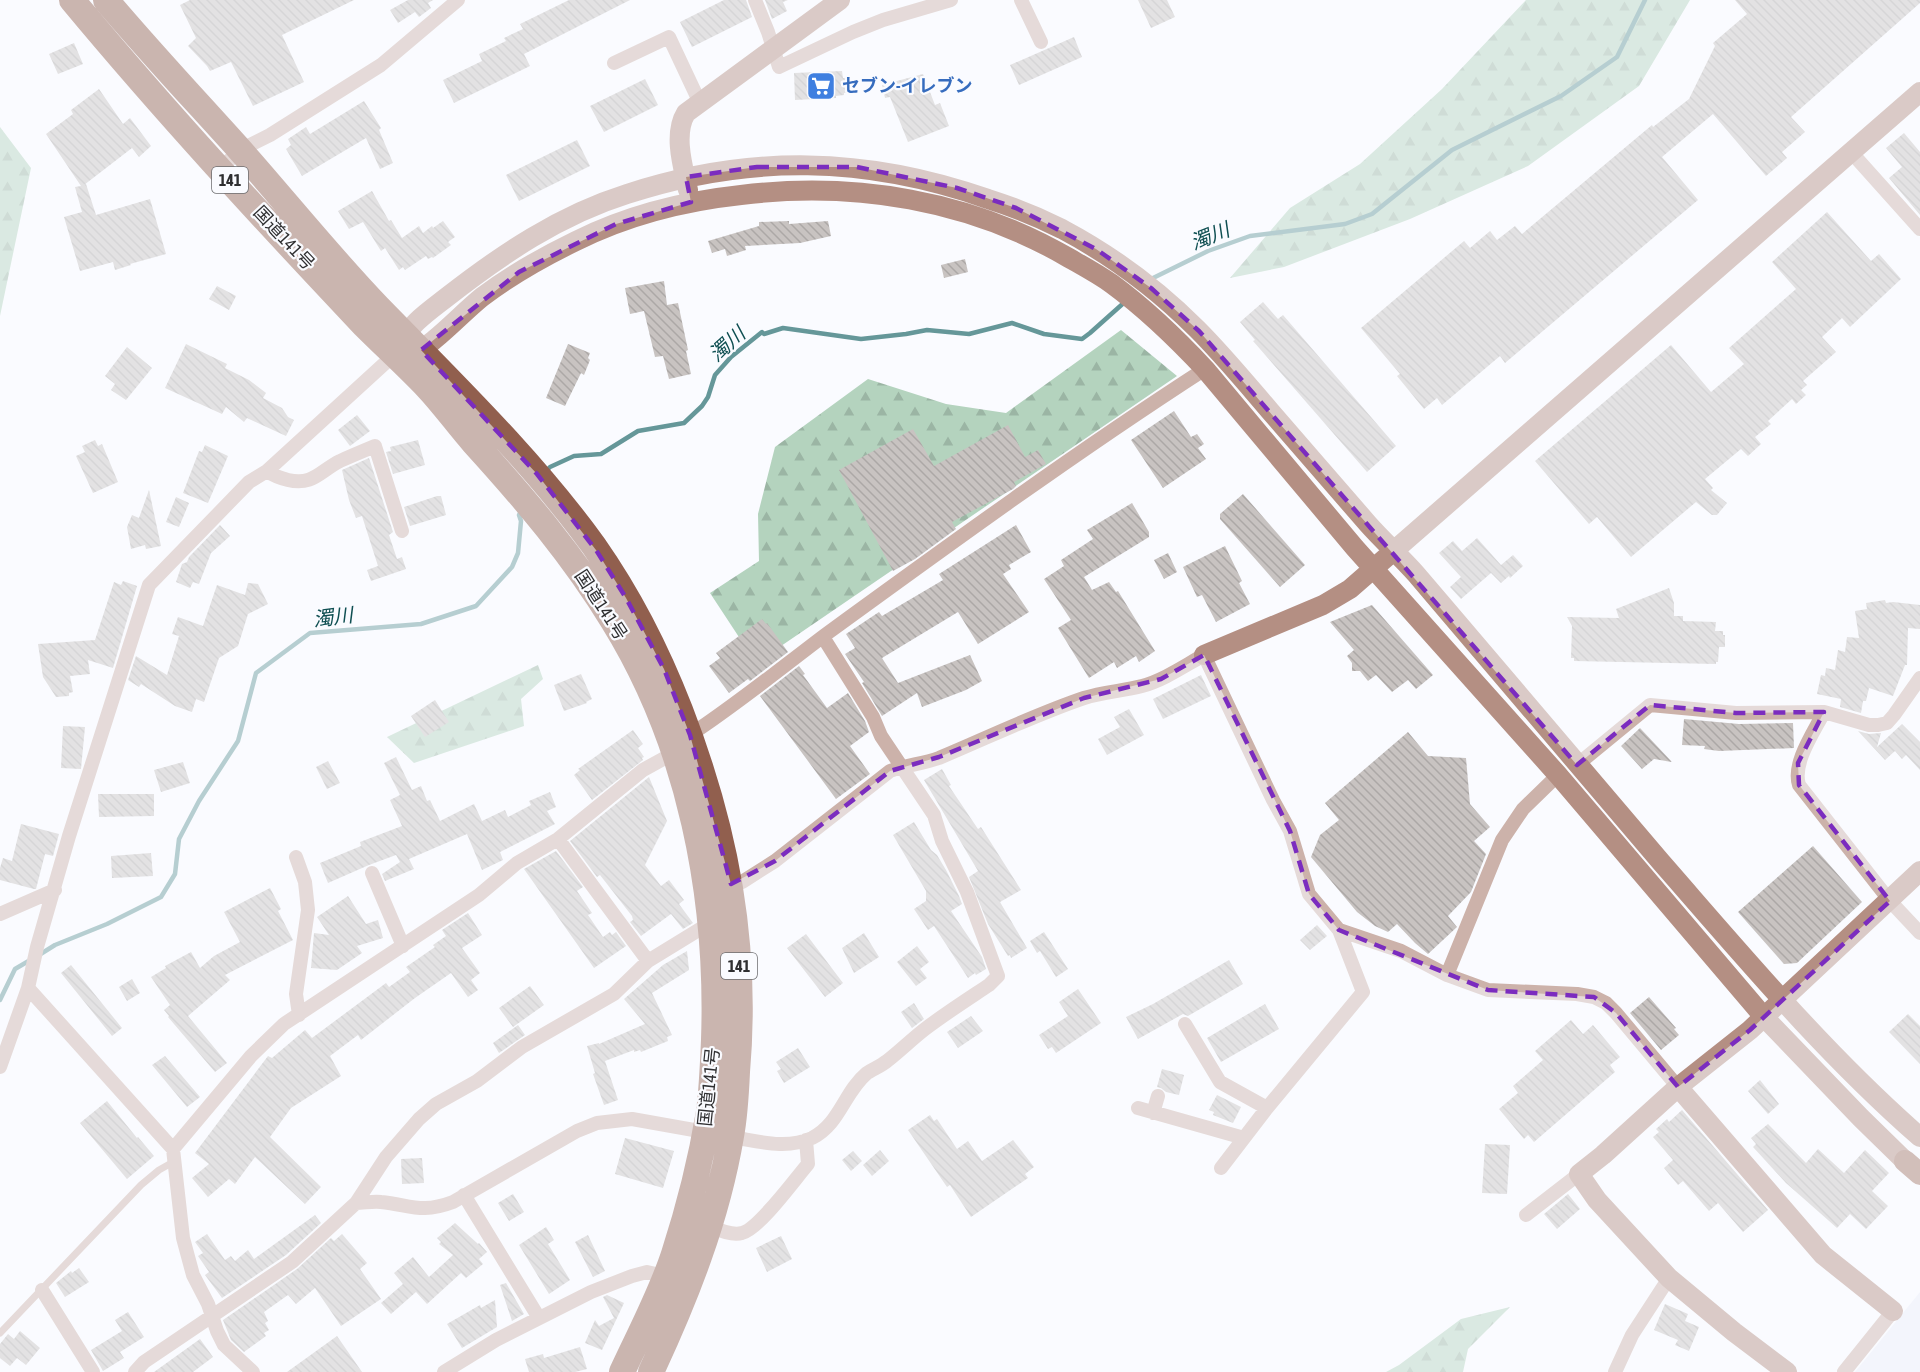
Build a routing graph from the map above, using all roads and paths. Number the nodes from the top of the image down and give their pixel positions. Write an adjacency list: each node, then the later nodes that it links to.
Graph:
1 (72, 0): 15 (highway, 国道141号 / 141)
2 (106, 0): 13 (highway, 国道141号 / 141)
3 (459, 0): 13 (street)
4 (755, 0): 9 (street)
5 (840, 0): 9 (street)
6 (951, 0): 9 (street)
7 (1022, 0): 8 (street)
8 (1041, 42)
9 (773, 48): 12 (street)
10 (614, 63): 12 (street)
11 (1920, 92): 14 (street)
12 (700, 103): 16 (street)
13 (240, 150): 15 (street); 19 (highway, 国道141号 / 141)
14 (1851, 152): 18 (street); 23 (street)
15 (220, 169): 19 (highway, 国道141号 / 141)
16 (686, 177): 17 (street); 19 (street); 23 (street)
17 (691, 202): 19 (street); 20 (street)
18 (1920, 229)
19 (407, 345): 21 (street); 29 (highway, 国道141号 / 141)
20 (1205, 369): 24 (street); 25 (street)
21 (267, 471): 22 (street); 38 (street)
22 (402, 531)
23 (1393, 550): 24 (street); 30 (street)
24 (1373, 568): 26 (street); 32 (street)
25 (823, 637): 29 (street); 31 (street)
26 (1204, 655): 31 (street); 42 (street)
27 (1920, 678): 28 (street)
28 (1824, 712): 30 (street); 39 (street)
29 (682, 744): 33 (street); 37 (highway, 国道141号 / 141); 41 (highway, 国道141号 / 141)
30 (1577, 765): 48 (street)
31 (902, 766): 37 (street); 62 (street)
32 (1558, 775): 46 (street); 50 (street)
33 (558, 839): 44 (street); 45 (street)
34 (296, 857): 49 (street)
35 (1920, 871): 39 (street)
36 (372, 873): 44 (street)
37 (731, 884): 59 (highway, 国道141号 / 141)
38 (55, 890): 40 (street); 47 (street)
39 (1890, 900): 43 (street); 48 (street)
40 (0, 914)
41 (710, 923): 45 (street); 58 (highway, 国道141号 / 141)
42 (1339, 930): 46 (street); 56 (street)
43 (1920, 933)
44 (403, 946): 49 (street)
45 (648, 962): 68 (street)
46 (1448, 975): 53 (street)
47 (28, 988): 52 (street); 63 (street)
48 (1782, 999): 50 (street); 60 (street)
49 (298, 1015): 63 (street)
50 (1764, 1017): 53 (street); 65 (street)
51 (1185, 1024): 56 (street)
52 (0, 1067)
53 (1678, 1087): 66 (street); 74 (street)
54 (1158, 1096): 57 (street)
55 (1138, 1108): 57 (street)
56 (1268, 1108): 61 (street)
57 (1153, 1113): 61 (street)
58 (705, 1132): 67 (street); 71 (highway, 国道141号 / 141)
59 (731, 1137): 62 (street); 70 (highway, 国道141号 / 141)
60 (1920, 1137)
61 (1244, 1138): 64 (street)
62 (806, 1140): 70 (street)
63 (174, 1155): 73 (lane); 75 (street)
64 (1221, 1168)
65 (1913, 1168)
66 (1579, 1174): 69 (street); 72 (street)
67 (464, 1195): 68 (street); 76 (street)
68 (356, 1203): 75 (street)
69 (1526, 1215)
70 (710, 1226): 83 (highway, 国道141号 / 141)
71 (666, 1276): 76 (street); 82 (highway, 国道141号 / 141)
72 (1669, 1278): 84 (street); 85 (street)
73 (42, 1290): 77 (lane); 78 (street)
74 (1893, 1311): 86 (street)
75 (212, 1316): 79 (street); 80 (street)
76 (539, 1318): 81 (street)
77 (0, 1333)
78 (93, 1372)
79 (135, 1372)
80 (253, 1372)
81 (444, 1372)
82 (622, 1372)
83 (651, 1372)
84 (1615, 1372)
85 (1787, 1372)
86 (1844, 1372)

